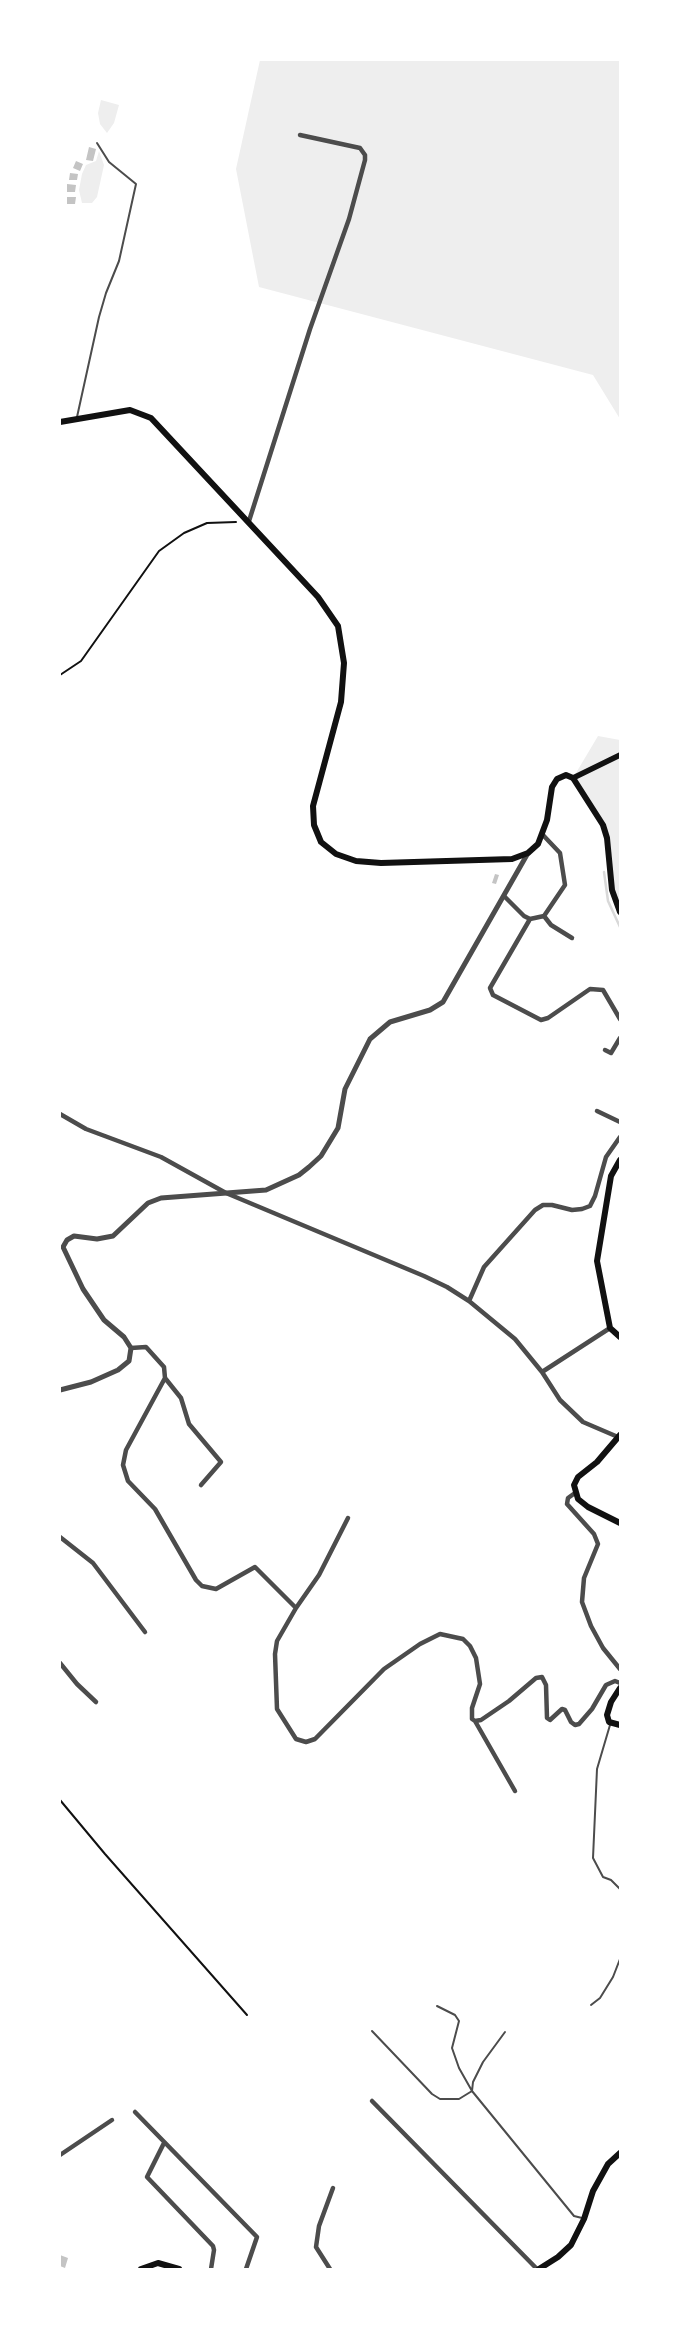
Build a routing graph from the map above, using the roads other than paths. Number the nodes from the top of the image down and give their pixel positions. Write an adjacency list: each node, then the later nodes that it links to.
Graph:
1 (300, 135): 5 (street)
2 (97, 144): 3 (lane)
3 (76, 420): 4 (main road); 5 (main road)
4 (60, 422)
5 (249, 521): 9 (main road)
6 (620, 755): 7 (main road)
7 (573, 778): 8 (main road); 11 (main road)
8 (542, 834): 9 (main road); 12 (street)
9 (528, 853): 10 (street)
10 (504, 896): 13 (street); 23 (street)
11 (620, 912)
12 (544, 916): 13 (street); 14 (street)
13 (530, 919): 15 (street)
14 (572, 938)
15 (620, 1019)
16 (620, 1038): 17 (street)
17 (605, 1050)
18 (597, 1111): 20 (street)
19 (60, 1114): 23 (street)
20 (620, 1122)
21 (620, 1137): 24 (street)
22 (620, 1160): 25 (main road)
23 (226, 1193): 24 (street); 27 (street)
24 (469, 1301): 28 (street)
25 (610, 1328): 26 (main road); 28 (street)
26 (620, 1337)
27 (131, 1348): 29 (street); 30 (street)
28 (542, 1372): 31 (street)
29 (165, 1378): 32 (street); 37 (street)
30 (60, 1390)
31 (619, 1436): 33 (main road)
32 (201, 1486)
33 (575, 1493): 35 (main road); 40 (street)
34 (348, 1518): 37 (street)
35 (620, 1523)
36 (60, 1537): 38 (street)
37 (296, 1608): 44 (street)
38 (145, 1632)
39 (60, 1663): 43 (street)
40 (620, 1669)
41 (620, 1683): 44 (street)
42 (620, 1688): 45 (main road)
43 (96, 1702)
44 (475, 1721): 47 (street)
45 (611, 1723): 46 (main road); 48 (lane)
46 (620, 1725)
47 (515, 1791)
48 (620, 1889)
49 (620, 1959): 50 (lane)
50 (591, 2005)
51 (437, 2006): 54 (lane)
52 (372, 2031): 54 (lane)
53 (505, 2032): 54 (lane)
54 (472, 2091): 62 (lane)
55 (372, 2101): 68 (street)
56 (135, 2112): 58 (street)
57 (112, 2120): 60 (street)
58 (164, 2143): 65 (street); 66 (street)
59 (620, 2153): 62 (main road)
60 (60, 2155)
61 (333, 2188): 67 (street)
62 (584, 2219): 68 (main road)
63 (140, 2269): 64 (main road)
64 (179, 2269)
65 (211, 2269)
66 (246, 2269)
67 (330, 2269)
68 (538, 2269)

